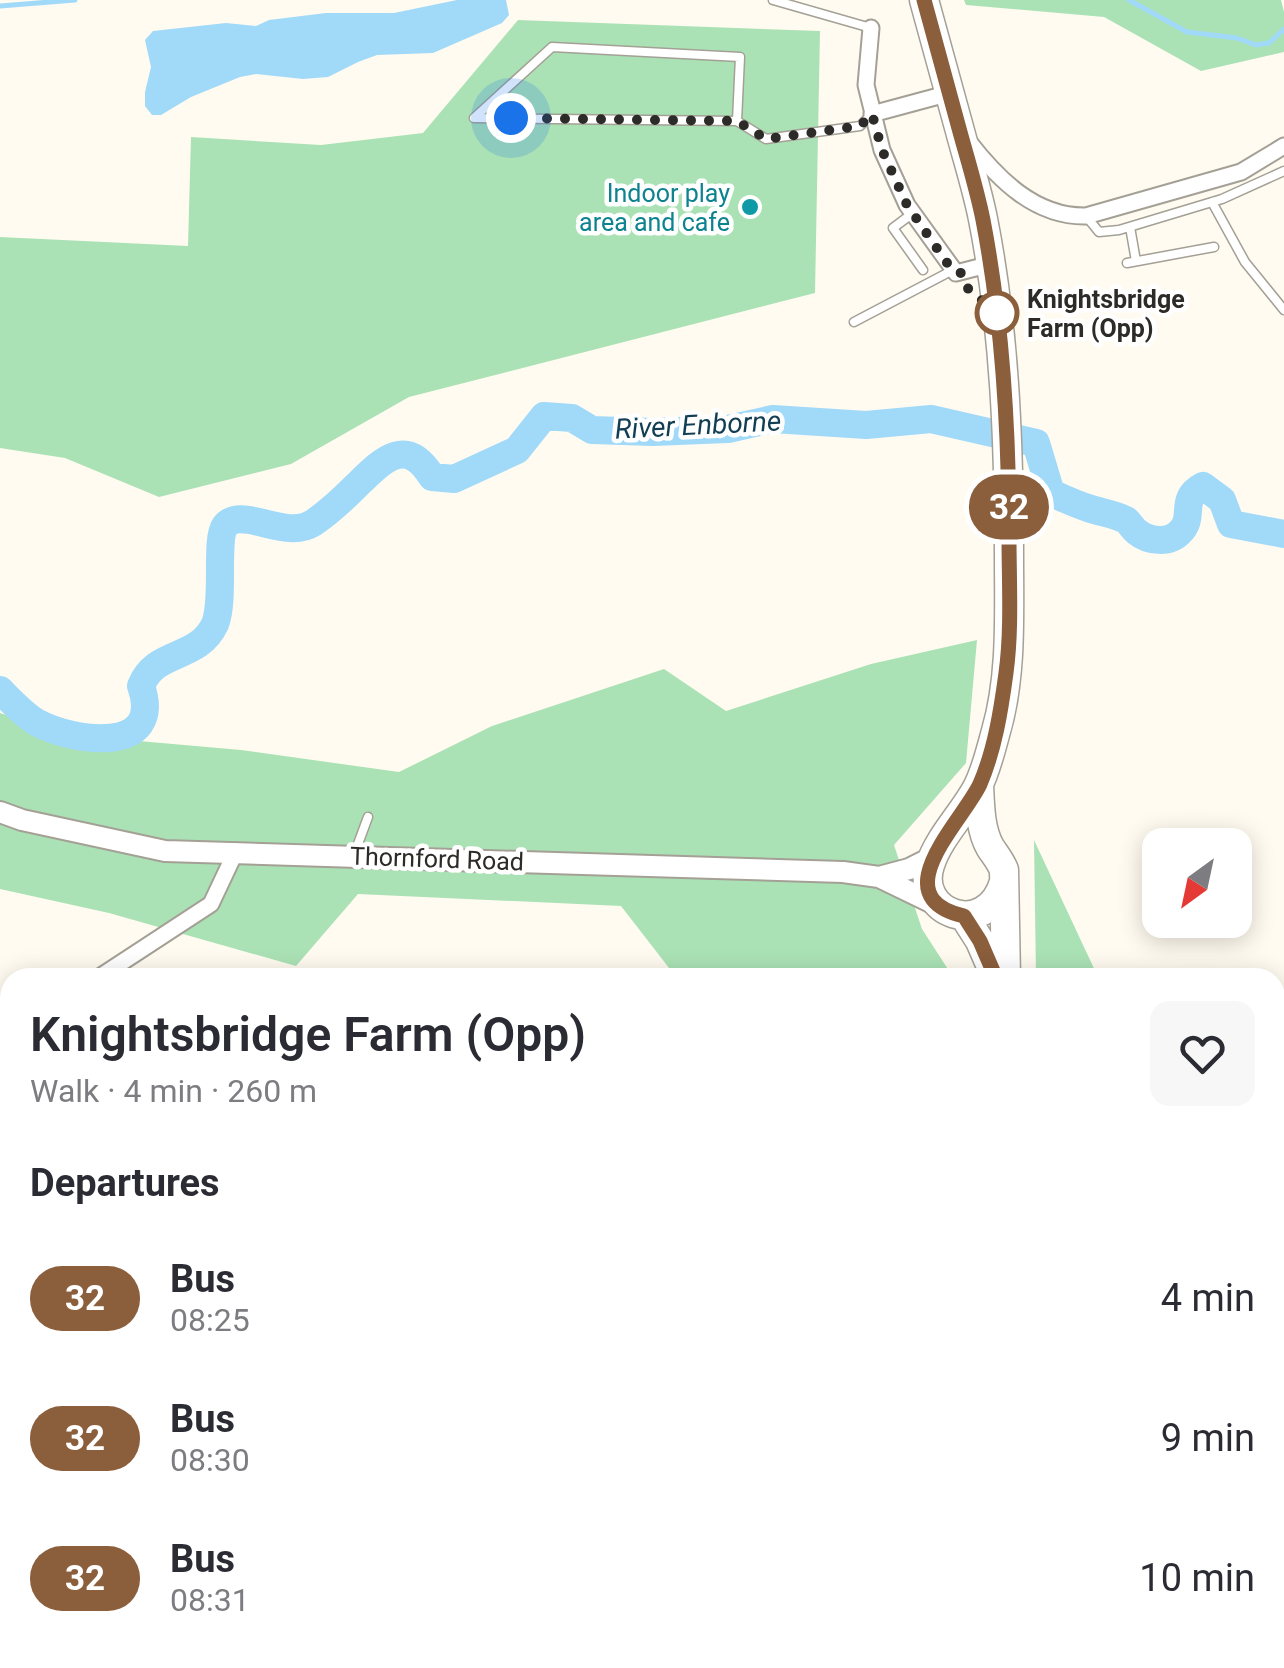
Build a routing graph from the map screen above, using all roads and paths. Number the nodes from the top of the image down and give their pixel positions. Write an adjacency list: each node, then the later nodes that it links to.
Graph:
1 (773, 0): 3 (lane)
2 (924, 0): 4 (highway)
3 (871, 28): 5 (street)
4 (950, 93): 5 (street); 7 (highway)
5 (872, 114): 6 (lane); 13 (street)
6 (737, 121): 6 (lane)
7 (960, 132): 10 (street); 11 (highway)
8 (1284, 146): 14 (street)
9 (1284, 171): 12 (lane)
10 (1016, 192): 11 (street); 14 (street)
11 (977, 194): 17 (highway)
12 (1212, 202): 15 (lane); 20 (lane)
13 (913, 213): 18 (lane); 19 (street)
14 (1086, 216): 15 (lane)
15 (1130, 226): 16 (lane)
16 (1214, 248)
17 (991, 264): 19 (street); 22 (highway)
18 (922, 270)
19 (960, 276): 21 (lane)
20 (1284, 310)
21 (854, 322)
22 (979, 786): 25 (highway); 27 (highway)
23 (0, 812): 26 (street, Thornford Road)
24 (368, 817): 28 (lane)
25 (990, 847): 27 (highway); 30 (highway)
26 (236, 852): 28 (street, Thornford Road); 32 (street)
27 (935, 854): 29 (street, Thornford Road); 31 (highway)
28 (353, 856): 29 (street, Thornford Road)
29 (879, 877): 31 (street, Thornford Road)
30 (1004, 882): 31 (highway); 34 (highway)
31 (954, 913): 33 (highway)
32 (113, 968)
33 (992, 968)
34 (1006, 968)

